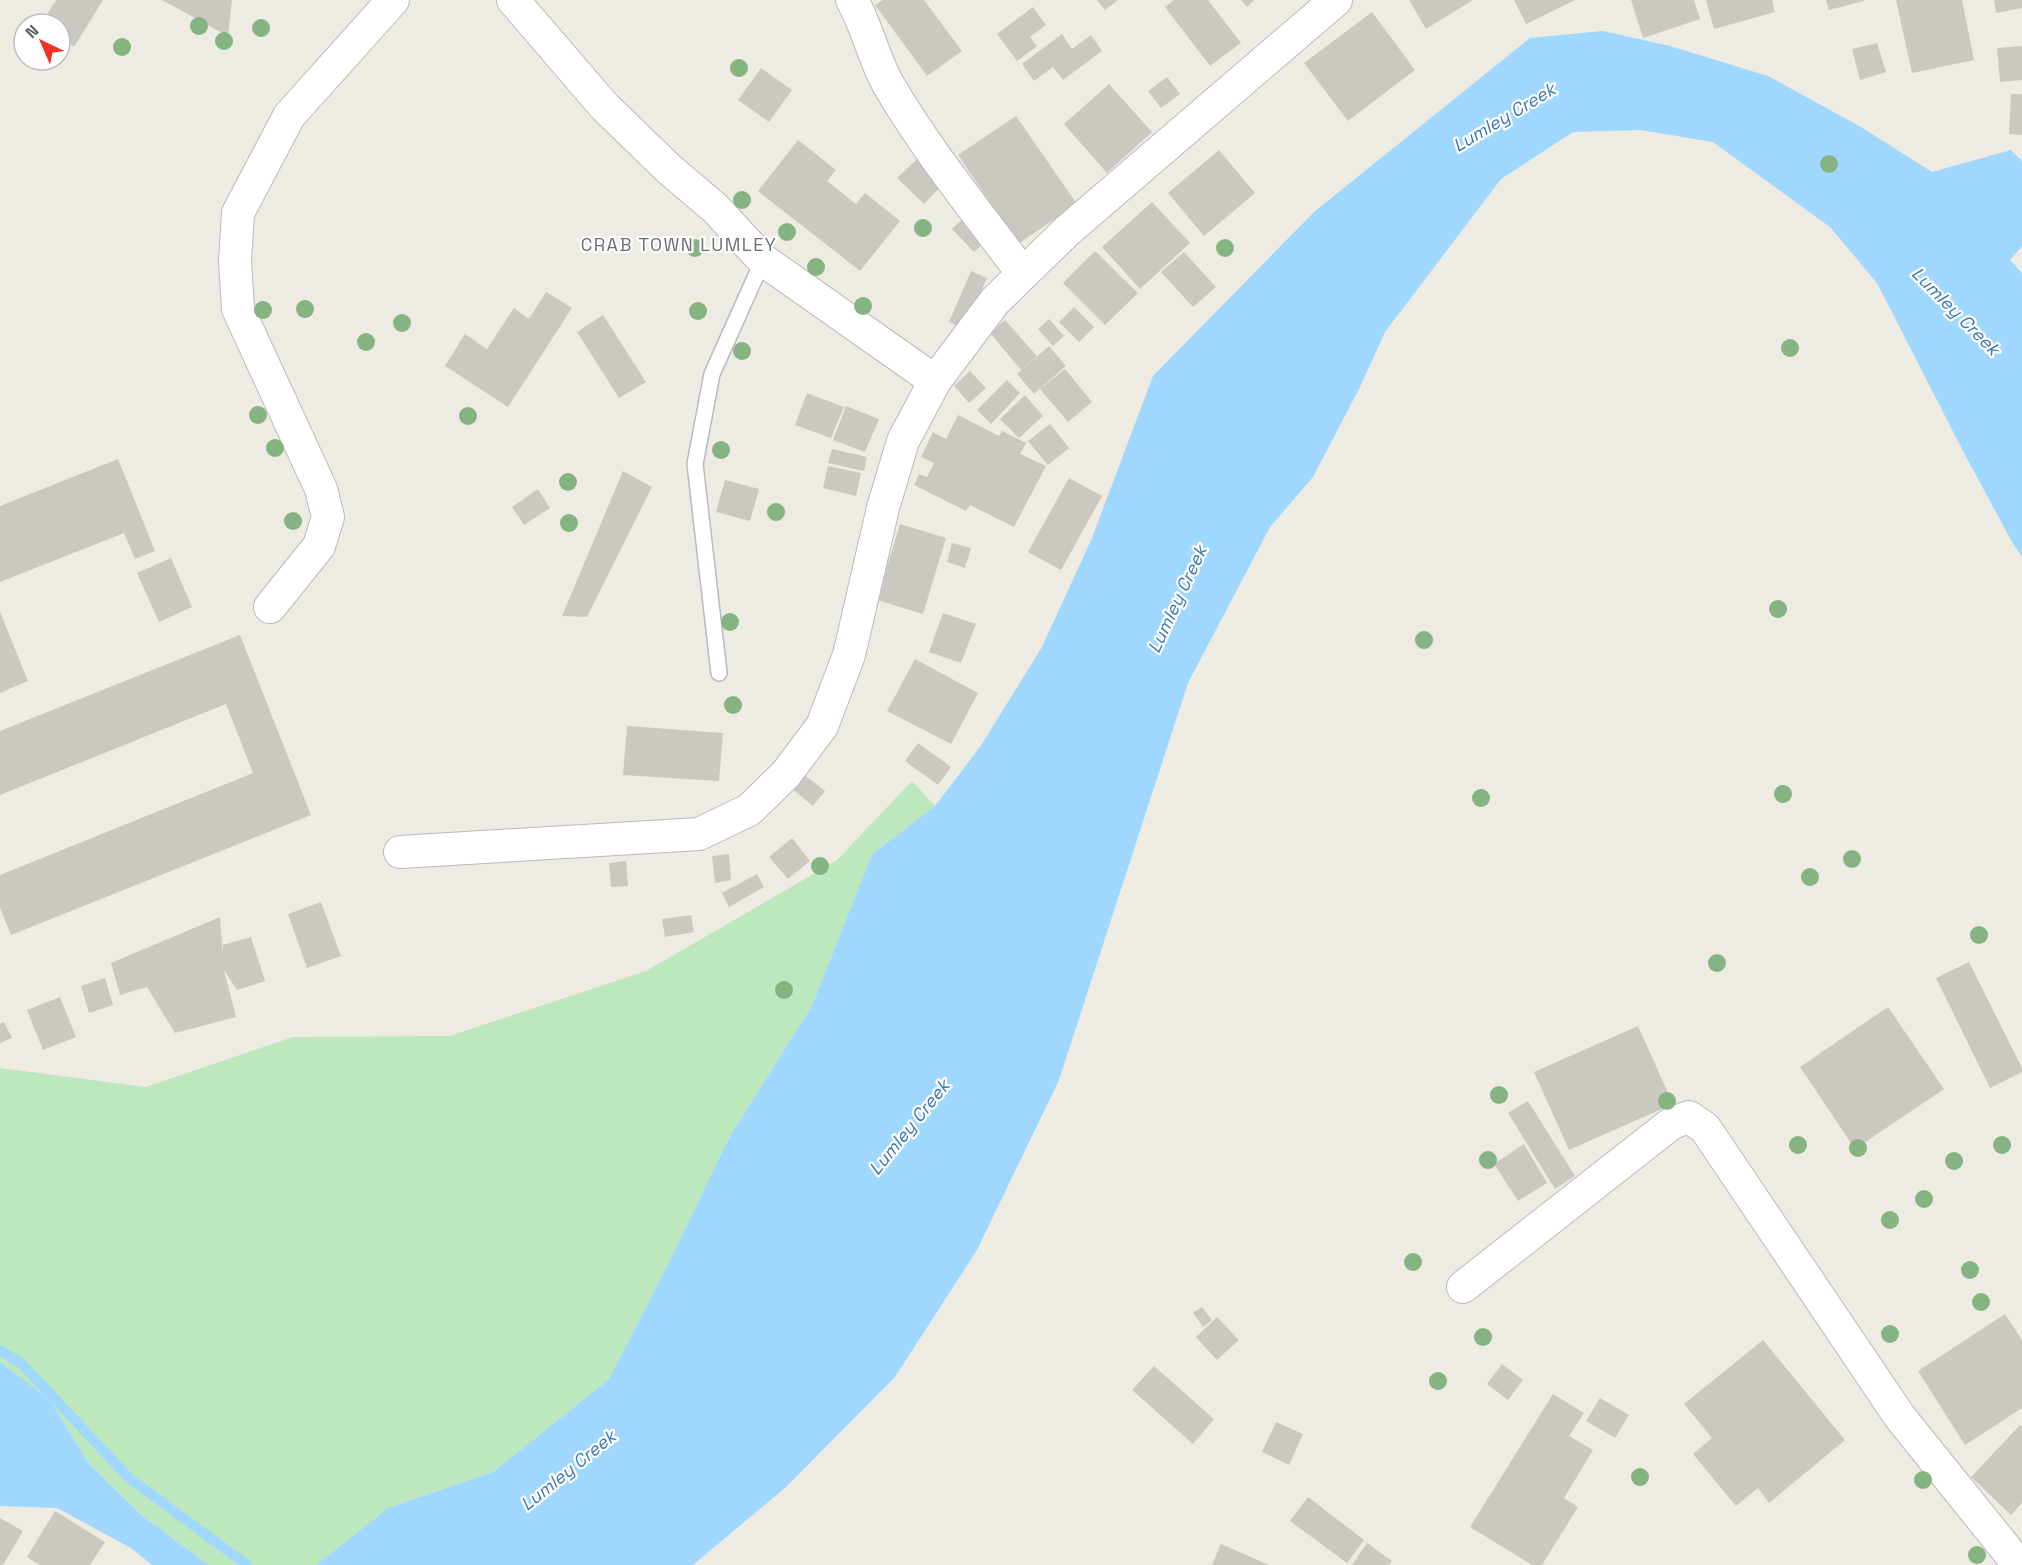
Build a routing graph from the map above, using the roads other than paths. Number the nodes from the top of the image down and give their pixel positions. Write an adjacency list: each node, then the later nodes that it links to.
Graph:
1 (393, 0): 8 (street)
2 (513, 0): 5 (street)
3 (852, 0): 6 (street)
4 (1336, 0): 6 (street)
5 (762, 260): 7 (street); 9 (lane)
6 (1023, 274): 7 (street)
7 (935, 381): 10 (street)
8 (270, 607)
9 (719, 673)
10 (400, 852)
11 (1463, 1287): 12 (street)
12 (2019, 1565)

